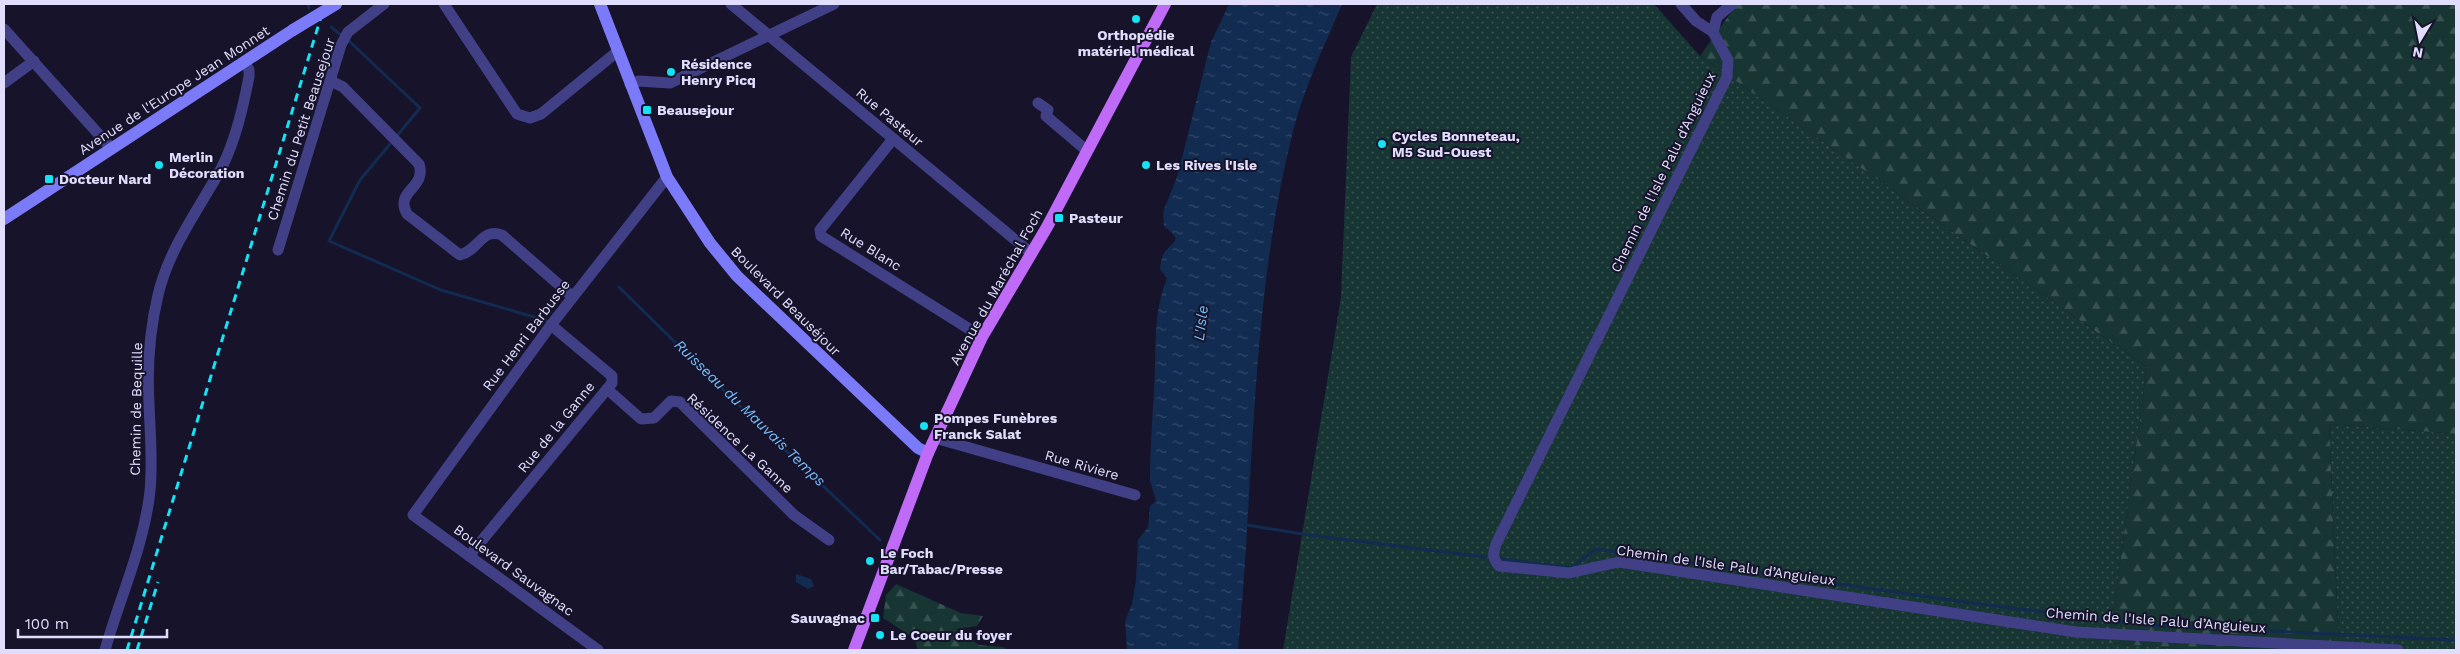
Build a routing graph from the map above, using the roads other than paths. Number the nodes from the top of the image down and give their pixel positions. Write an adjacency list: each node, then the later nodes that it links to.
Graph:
1 (336, 4): 15 (street, Avenue de l'Europe Jean Monnet, bridge)
2 (384, 4): 16 (street, Chemin du Petit Beausejour)
3 (444, 4): 13 (street)
4 (600, 4): 13 (street, Boulevard Beauséjour)
5 (731, 4): 12 (street, Rue Pasteur)
6 (834, 4): 12 (street)
7 (1165, 4): 22 (main road, Avenue du Maréchal Foch)
8 (1681, 4): 11 (street)
9 (1732, 4): 11 (street)
10 (4, 29): 14 (street)
11 (1713, 32): 40 (street, Chemin de l'Isle Palu d’Anguieux)
12 (768, 34): 18 (street); 20 (street, Rue Pasteur)
13 (618, 51): 18 (street, Boulevard Beauséjour)
14 (34, 62): 17 (street); 21 (street)
15 (245, 63): 21 (street, Avenue de l'Europe Jean Monnet); 37 (street, Chemin de Bequille)
16 (332, 81): 25 (street, Chemin du Petit Beausejour); 27 (street)
17 (4, 83)
18 (630, 84): 23 (street, Boulevard Beauséjour)
19 (1038, 103): 22 (street)
20 (893, 139): 26 (street, Rue Pasteur); 29 (street, Rue Blanc)
21 (112, 149): 24 (street, Avenue de l'Europe Jean Monnet)
22 (1086, 150): 26 (main road, Avenue du Maréchal Foch)
23 (667, 177): 27 (street, Rue Henri Barbusse); 32 (street, Boulevard Beauséjour)
24 (4, 219)
25 (278, 250)
26 (1031, 253): 29 (main road, Avenue du Maréchal Foch)
27 (573, 297): 28 (street, Rue Henri Barbusse)
28 (551, 325): 30 (street, Rue de la Ganne); 34 (street, Rue Henri Barbusse)
29 (982, 337): 31 (main road, Avenue du Maréchal Foch)
30 (607, 389): 35 (street, Résidence La Ganne); 36 (street, Rue de la Ganne)
31 (935, 438): 32 (main road, Avenue du Maréchal Foch); 33 (street, Rue Riviere)
32 (928, 454): 39 (main road, Avenue du Maréchal Foch)
33 (1134, 495)
34 (412, 515): 36 (street, Boulevard Sauvagnac)
35 (829, 540)
36 (469, 556): 38 (street, Boulevard Sauvagnac)
37 (105, 650)
38 (598, 650)
39 (854, 650)
40 (2398, 650)

